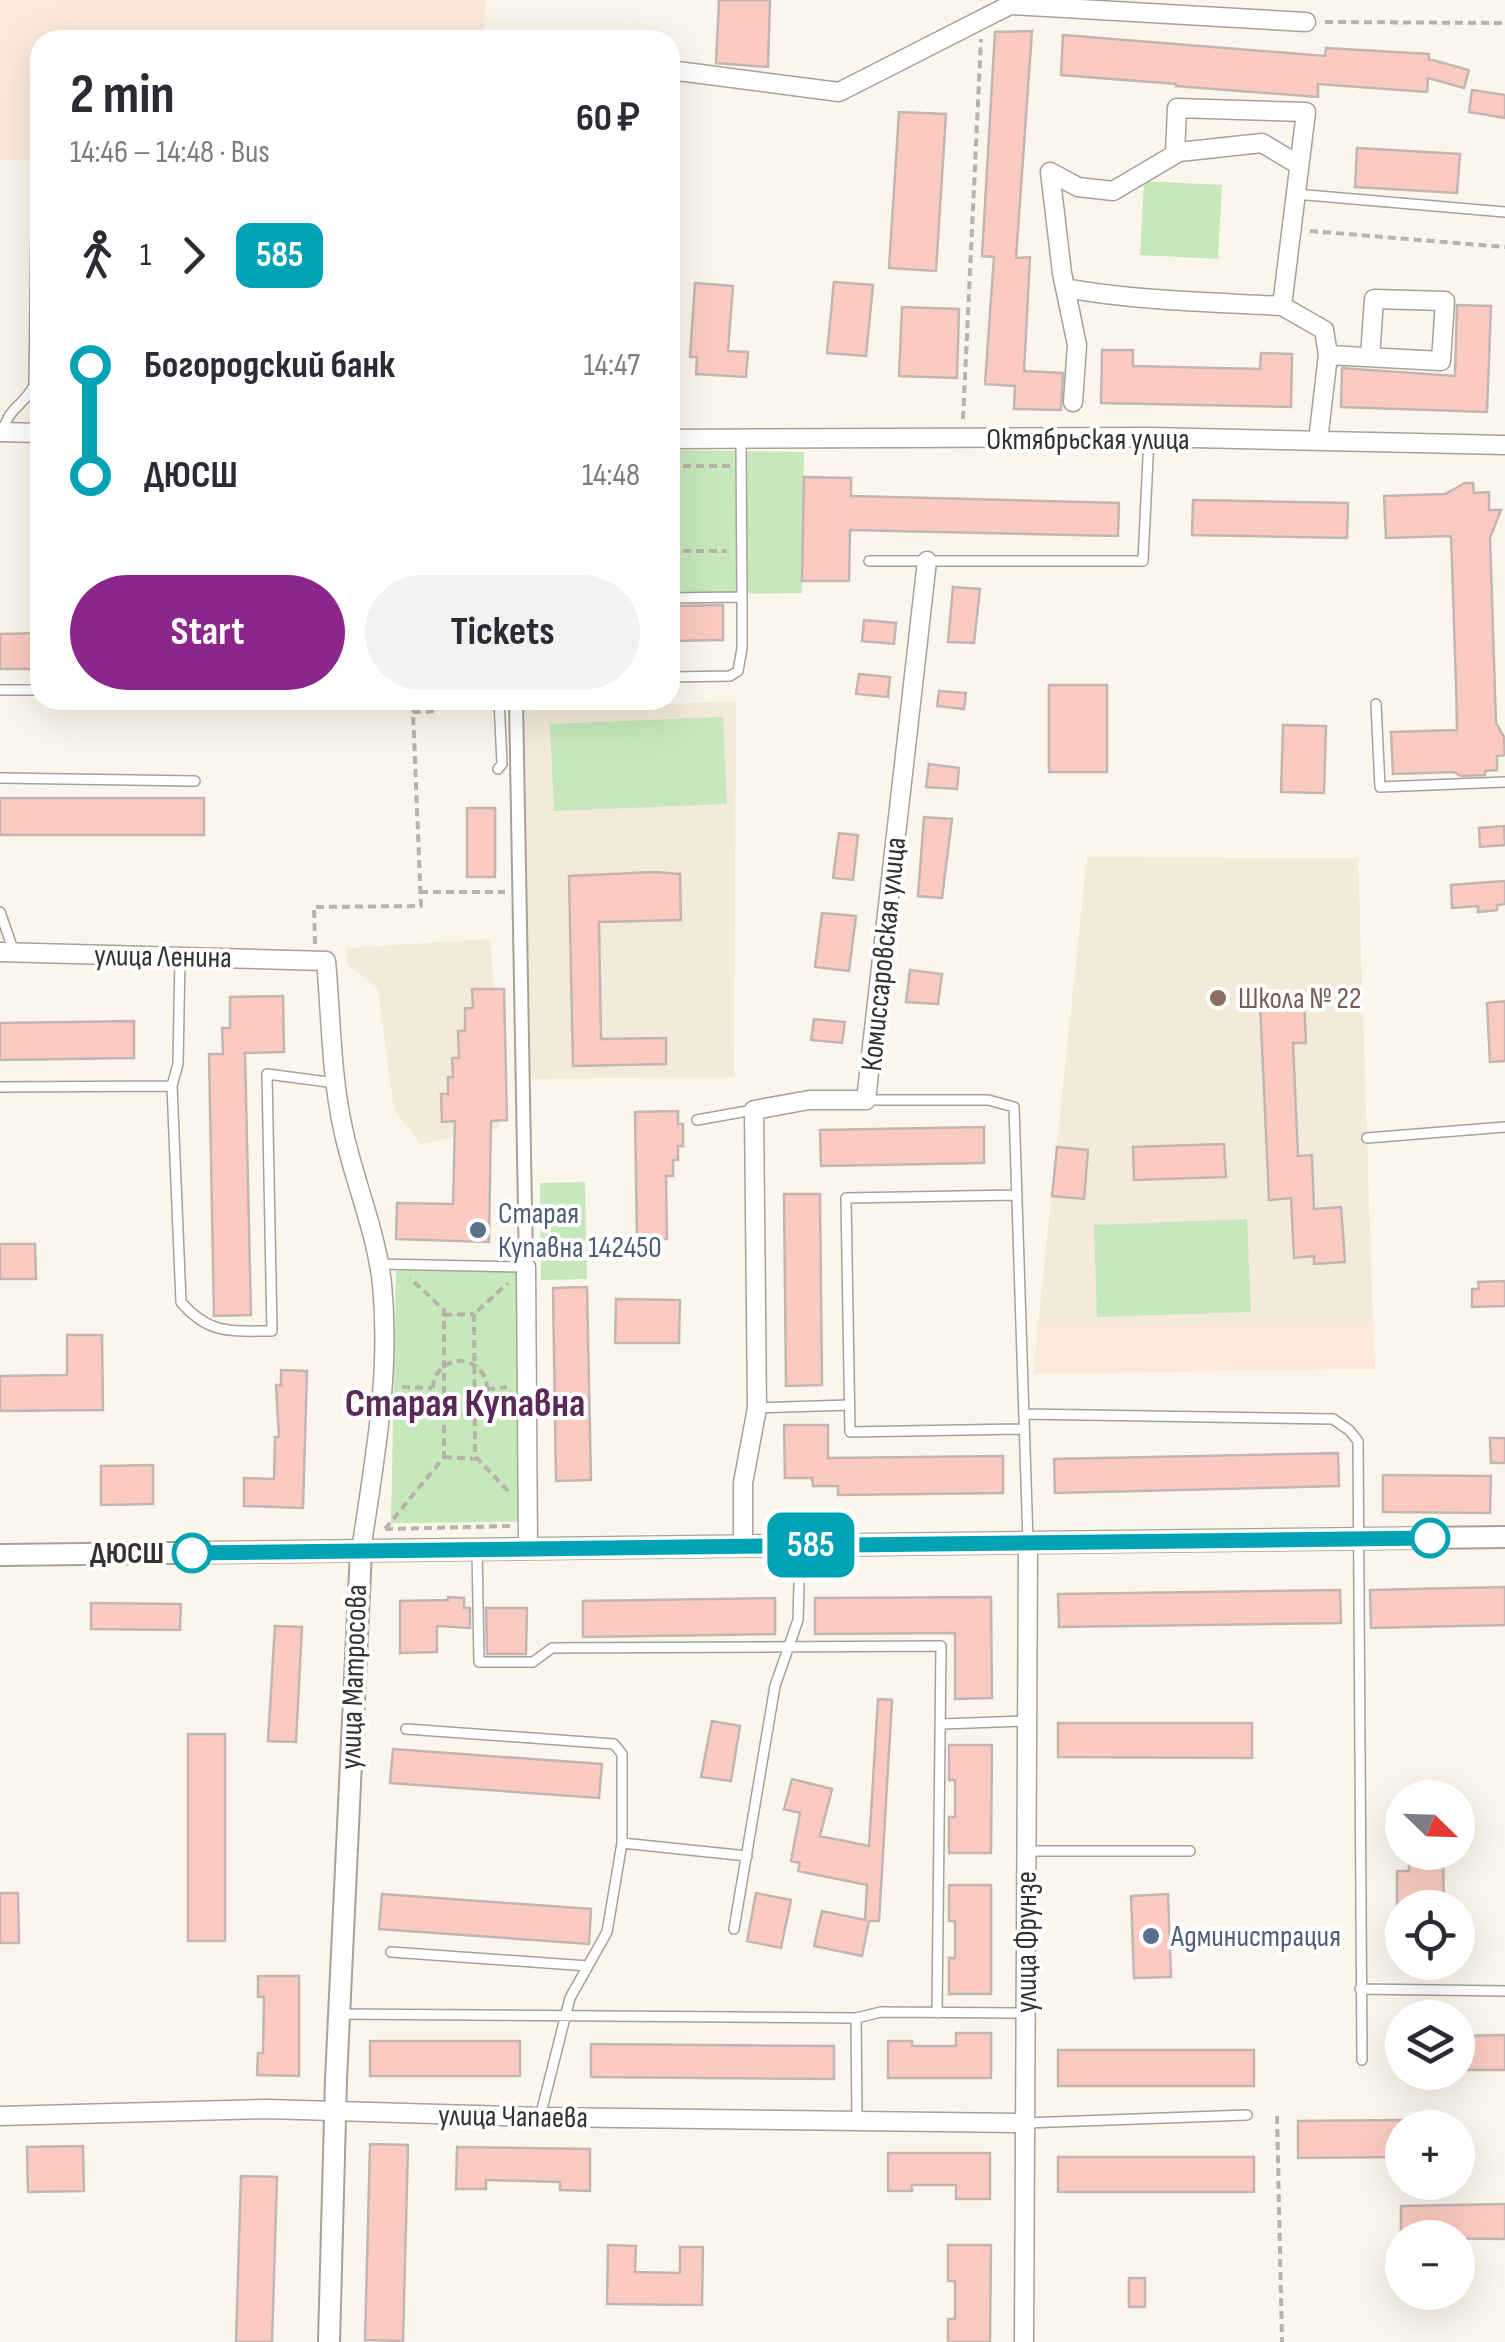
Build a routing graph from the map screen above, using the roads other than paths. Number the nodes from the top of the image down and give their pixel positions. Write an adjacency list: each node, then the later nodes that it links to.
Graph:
1 (1010, 3): 2 (street); 4 (street)
2 (1179, 7): 3 (street)
3 (1306, 22)
4 (680, 71)
5 (1176, 154): 6 (street); 6 (street); 9 (street)
6 (1299, 165): 7 (street)
7 (1295, 194): 8 (lane); 10 (street)
8 (1505, 212)
9 (1065, 288): 10 (street); 14 (street)
10 (1282, 306): 11 (street)
11 (1328, 355): 12 (street); 20 (street)
12 (1370, 357): 12 (street)
13 (30, 390): 15 (lane)
14 (1073, 402)
15 (2, 432): 16 (street)
16 (30, 433)
17 (1149, 438): 19 (street, Октябрьская улица); 20 (street, Октябрьская улица); 23 (lane)
18 (680, 440): 19 (street, Октябрьская улица)
19 (741, 440): 24 (lane)
20 (1318, 441): 21 (street, Октябрьская улица)
21 (1505, 446)
22 (869, 560): 23 (lane)
23 (927, 561): 43 (street, Комиссаровская улица)
24 (742, 596): 25 (lane); 26 (lane)
25 (680, 598)
26 (680, 677)
27 (0, 690): 28 (lane)
28 (30, 690)
29 (1376, 704): 35 (lane)
30 (499, 710): 32 (lane)
31 (516, 710): 50 (street)
32 (498, 769)
33 (0, 778): 34 (lane)
34 (195, 781)
35 (1505, 782)
36 (0, 912): 37 (lane)
37 (7, 952): 38 (street, улица Ленина)
38 (180, 957): 39 (street, улица Ленина); 41 (lane)
39 (321, 960): 49 (street, улица Матросова)
40 (328, 1082): 41 (lane)
41 (172, 1086): 42 (lane)
42 (0, 1087)
43 (866, 1100): 44 (street, Комиссаровская улица); 48 (lane)
44 (754, 1110): 45 (lane); 52 (street)
45 (697, 1120)
46 (1505, 1127): 47 (lane)
47 (1367, 1138)
48 (1016, 1195): 51 (lane); 53 (lane)
49 (388, 1264): 50 (lane); 62 (street, улица Матросова)
50 (526, 1266): 60 (street)
51 (849, 1405): 52 (lane); 54 (lane)
52 (758, 1408): 59 (street)
53 (1024, 1414): 54 (lane); 56 (lane)
54 (1024, 1429): 57 (lane)
55 (1505, 1537): 56 (street)
56 (1358, 1540): 57 (street); 75 (lane)
57 (1028, 1542): 58 (street); 65 (street, улица Фрунзе)
58 (800, 1545): 59 (street); 64 (lane)
59 (743, 1546): 60 (street)
60 (528, 1548): 61 (street)
61 (476, 1549): 62 (street); 64 (lane)
62 (361, 1551): 63 (street); 79 (street, улица Матросова)
63 (0, 1554)
64 (789, 1646): 66 (lane); 71 (lane)
65 (1027, 1721): 66 (lane); 69 (street, улица Фрунзе)
66 (942, 1724): 77 (lane)
67 (406, 1729): 68 (lane)
68 (622, 1843): 71 (lane); 74 (lane)
69 (1026, 1851): 70 (lane); 78 (street, улица Фрунзе)
70 (1190, 1852)
71 (746, 1856): 72 (lane)
72 (734, 1930)
73 (392, 1952): 74 (lane)
74 (588, 1966): 80 (lane)
75 (1360, 1989): 76 (lane); 82 (lane)
76 (1505, 1991)
77 (938, 2013): 78 (lane); 81 (lane)
78 (1026, 2013): 88 (street, улица Фрунзе)
79 (339, 2014): 80 (lane); 83 (street, улица Матросова)
80 (565, 2016): 81 (lane); 86 (lane)
81 (856, 2018): 87 (lane)
82 (1362, 2060)
83 (335, 2112): 85 (street, улица Чапаева); 86 (street, улица Чапаева); 89 (street, улица Матросова)
84 (1247, 2115): 88 (lane)
85 (0, 2116)
86 (540, 2117): 87 (street, улица Чапаева)
87 (857, 2121): 88 (street, улица Чапаева)
88 (1025, 2123): 90 (street, улица Фрунзе)
89 (328, 2342)
90 (1024, 2342)

